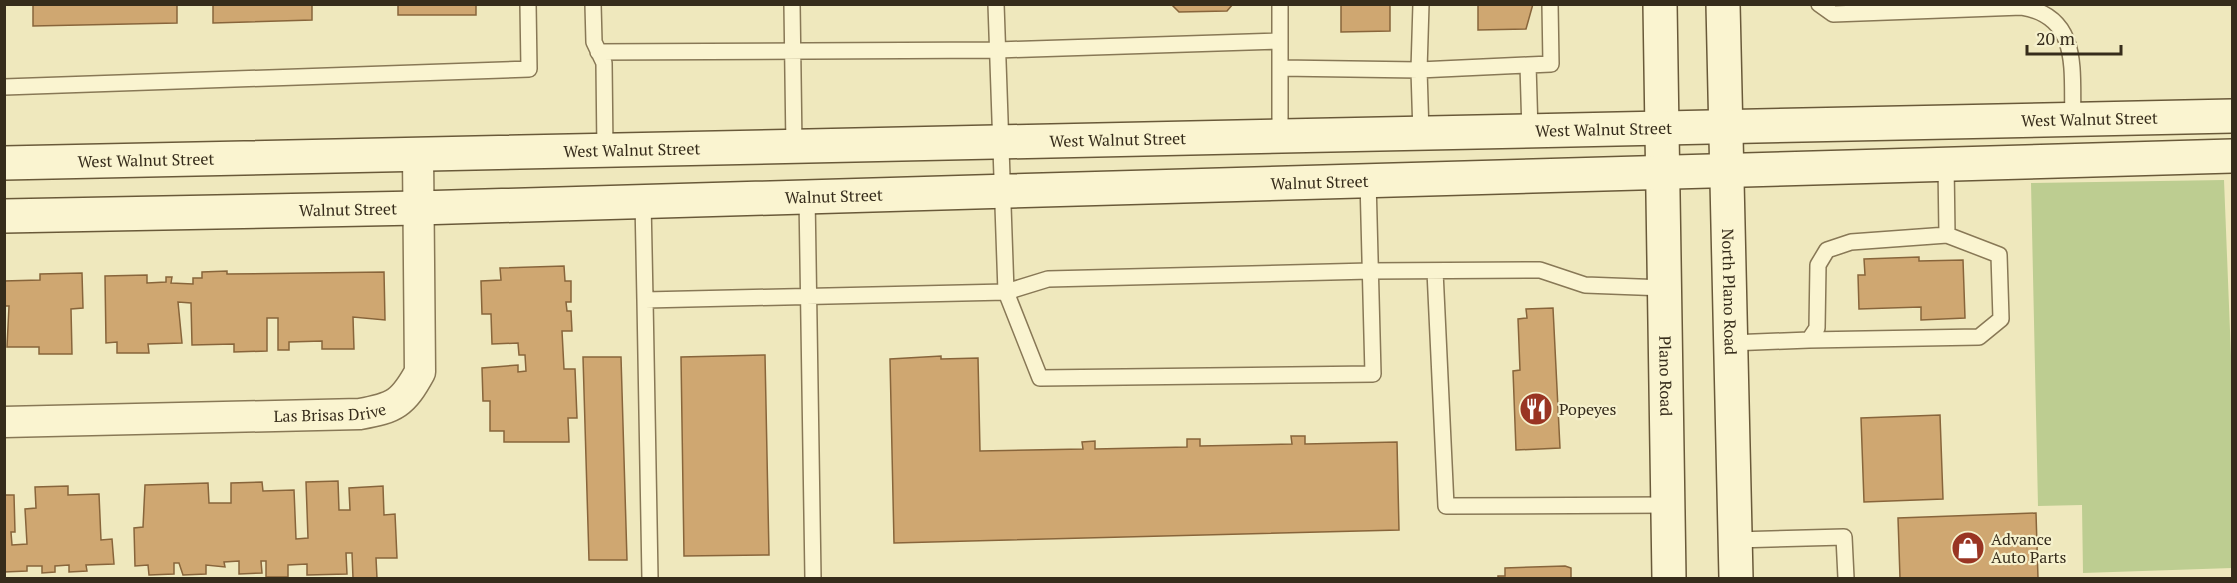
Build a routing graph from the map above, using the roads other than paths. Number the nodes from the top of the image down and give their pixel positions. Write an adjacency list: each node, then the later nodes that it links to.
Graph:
1 (528, 4): 18 (lane)
2 (593, 4): 14 (lane)
3 (792, 4): 13 (lane)
4 (996, 4): 12 (lane)
5 (1280, 4): 11 (lane)
6 (1420, 4): 17 (lane)
7 (1550, 4): 15 (lane)
8 (1660, 4): 22 (main road)
9 (1723, 4): 21 (main road, North Plano Road)
10 (1819, 4): 20 (lane)
11 (1280, 42): 12 (lane); 16 (lane)
12 (998, 50): 13 (lane); 26 (lane)
13 (793, 51): 14 (lane); 27 (lane)
14 (598, 52): 28 (lane)
15 (1528, 65): 17 (lane); 23 (lane)
16 (1280, 68): 17 (lane); 25 (lane)
17 (1419, 70): 24 (lane)
18 (4, 87)
19 (2232, 117): 20 (main road, West Walnut Street)
20 (2073, 120): 21 (main road, West Walnut Street)
21 (1724, 128): 22 (main road, West Walnut Street); 33 (main road, North Plano Road)
22 (1662, 129): 23 (main road, West Walnut Street); 34 (main road)
23 (1530, 132): 24 (main road, West Walnut Street)
24 (1421, 134): 25 (main road, West Walnut Street)
25 (1280, 137): 26 (main road, West Walnut Street)
26 (1001, 143): 27 (main road, West Walnut Street); 36 (lane)
27 (794, 147): 28 (main road, West Walnut Street)
28 (605, 151): 29 (main road, West Walnut Street)
29 (418, 155): 31 (main road, West Walnut Street); 39 (street, Las Brisas Drive)
30 (2232, 156): 32 (main road)
31 (4, 163)
32 (1946, 164): 33 (main road); 41 (lane)
33 (1726, 170): 34 (main road); 49 (main road, North Plano Road)
34 (1663, 172): 35 (main road, Walnut Street); 44 (main road, Plano Road)
35 (1368, 180): 36 (main road, Walnut Street); 42 (lane)
36 (1002, 190): 37 (main road, Walnut Street); 45 (lane)
37 (807, 196): 38 (main road, Walnut Street); 46 (lane)
38 (643, 201): 39 (main road, Walnut Street); 47 (lane)
39 (418, 208): 40 (main road, Walnut Street); 50 (street, Las Brisas Drive)
40 (4, 216)
41 (1947, 235): 48 (lane); 48 (lane)
42 (1370, 271): 43 (lane); 45 (lane); 45 (lane)
43 (1435, 271): 44 (lane); 51 (lane)
44 (1665, 288): 51 (main road, Plano Road)
45 (1006, 292): 46 (lane)
46 (810, 296): 47 (lane); 54 (lane)
47 (645, 300): 53 (lane)
48 (1809, 340): 49 (lane)
49 (1730, 343): 52 (main road, North Plano Road)
50 (4, 422)
51 (1668, 505): 55 (main road, Plano Road)
52 (1735, 540): 56 (main road, North Plano Road); 57 (lane)
53 (650, 579)
54 (813, 579)
55 (1669, 579)
56 (1736, 579)
57 (1846, 579)

